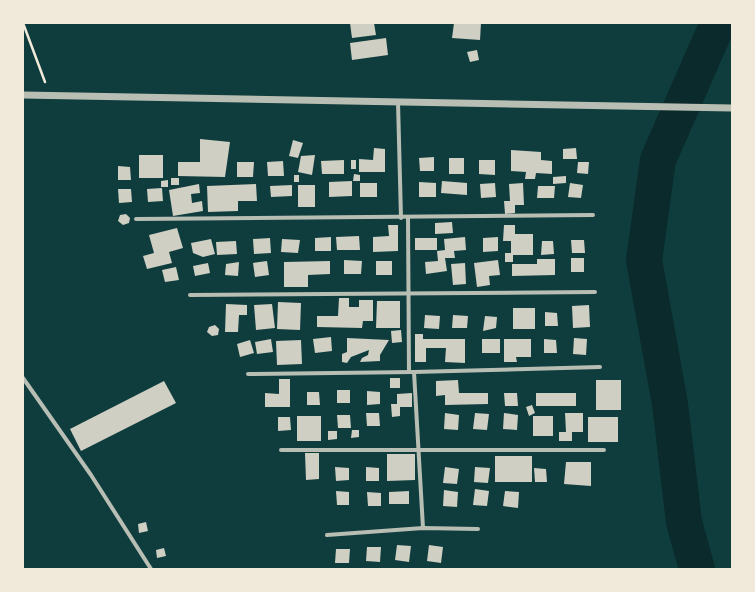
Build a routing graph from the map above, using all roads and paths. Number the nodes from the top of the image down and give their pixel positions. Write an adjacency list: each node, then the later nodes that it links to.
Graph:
1 (23, 23): 3 (path)
2 (23, 95): 3 (street)
3 (50, 96): 4 (street)
4 (398, 102): 5 (street); 8 (street)
5 (732, 108)
6 (593, 215): 7 (street)
7 (408, 217): 8 (street); 11 (street)
8 (402, 218): 9 (street)
9 (136, 220)
10 (595, 292): 11 (street)
11 (408, 294): 12 (street); 14 (street)
12 (190, 295)
13 (600, 367): 15 (street)
14 (409, 372): 15 (street); 16 (street)
15 (414, 372): 19 (street)
16 (248, 374)
17 (23, 378): 24 (street)
18 (281, 450): 19 (street)
19 (419, 450): 20 (street); 21 (street)
20 (604, 450)
21 (423, 528): 22 (street); 23 (street)
22 (478, 529)
23 (327, 535)
24 (151, 569)

